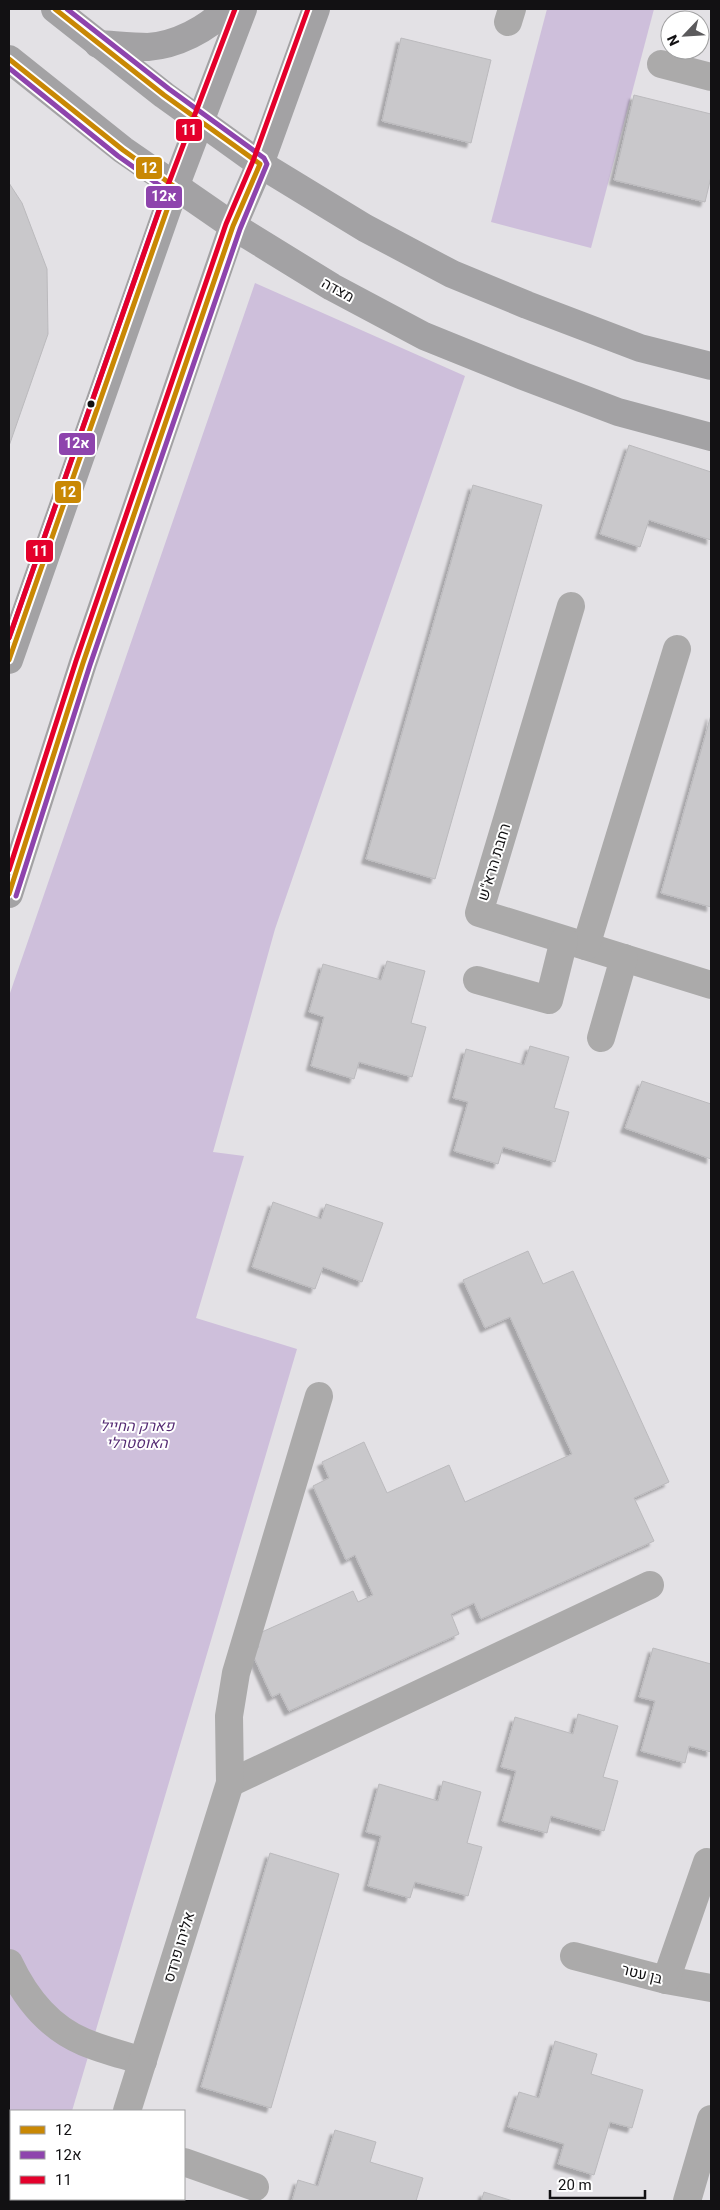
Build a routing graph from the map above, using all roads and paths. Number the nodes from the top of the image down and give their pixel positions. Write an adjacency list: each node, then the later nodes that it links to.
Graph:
1 (55, 9): 5 (main road)
2 (226, 9): 5 (main road)
3 (243, 9): 9 (main road)
4 (316, 9): 10 (main road)
5 (98, 44): 9 (main road)
6 (9, 59): 11 (main road, מצדה)
7 (661, 64): 8 (street)
8 (711, 77)
9 (202, 121): 10 (main road); 11 (main road)
10 (260, 164): 12 (main road); 13 (main road)
11 (175, 187): 12 (main road, מצדה); 17 (main road)
12 (233, 226): 14 (main road, מצדה); 18 (main road)
13 (711, 366)
14 (711, 437)
15 (571, 606): 19 (street, רחבת הרא"ש)
16 (677, 649): 19 (street)
17 (9, 660)
18 (9, 894)
19 (575, 943): 20 (street, רחבת הרא"ש); 21 (street)
20 (624, 958): 22 (street, רחבת הרא"ש); 23 (street)
21 (477, 980)
22 (711, 985)
23 (601, 1038)
24 (319, 1396): 26 (street, אליהו פרדס)
25 (650, 1585): 26 (street)
26 (230, 1783): 32 (street, אליהו פרדס)
27 (707, 1862): 30 (street)
28 (574, 1956): 30 (street, בן עטר)
29 (9, 1962): 32 (street)
30 (666, 1980): 31 (street, בן עטר)
31 (711, 1988)
32 (143, 2061): 33 (street, אליהו פרדס)
33 (128, 2110)
34 (711, 2119): 36 (street)
35 (185, 2162): 37 (street)
36 (694, 2174): 38 (street); 39 (street)
37 (255, 2187)
38 (681, 2201)
39 (687, 2201)

